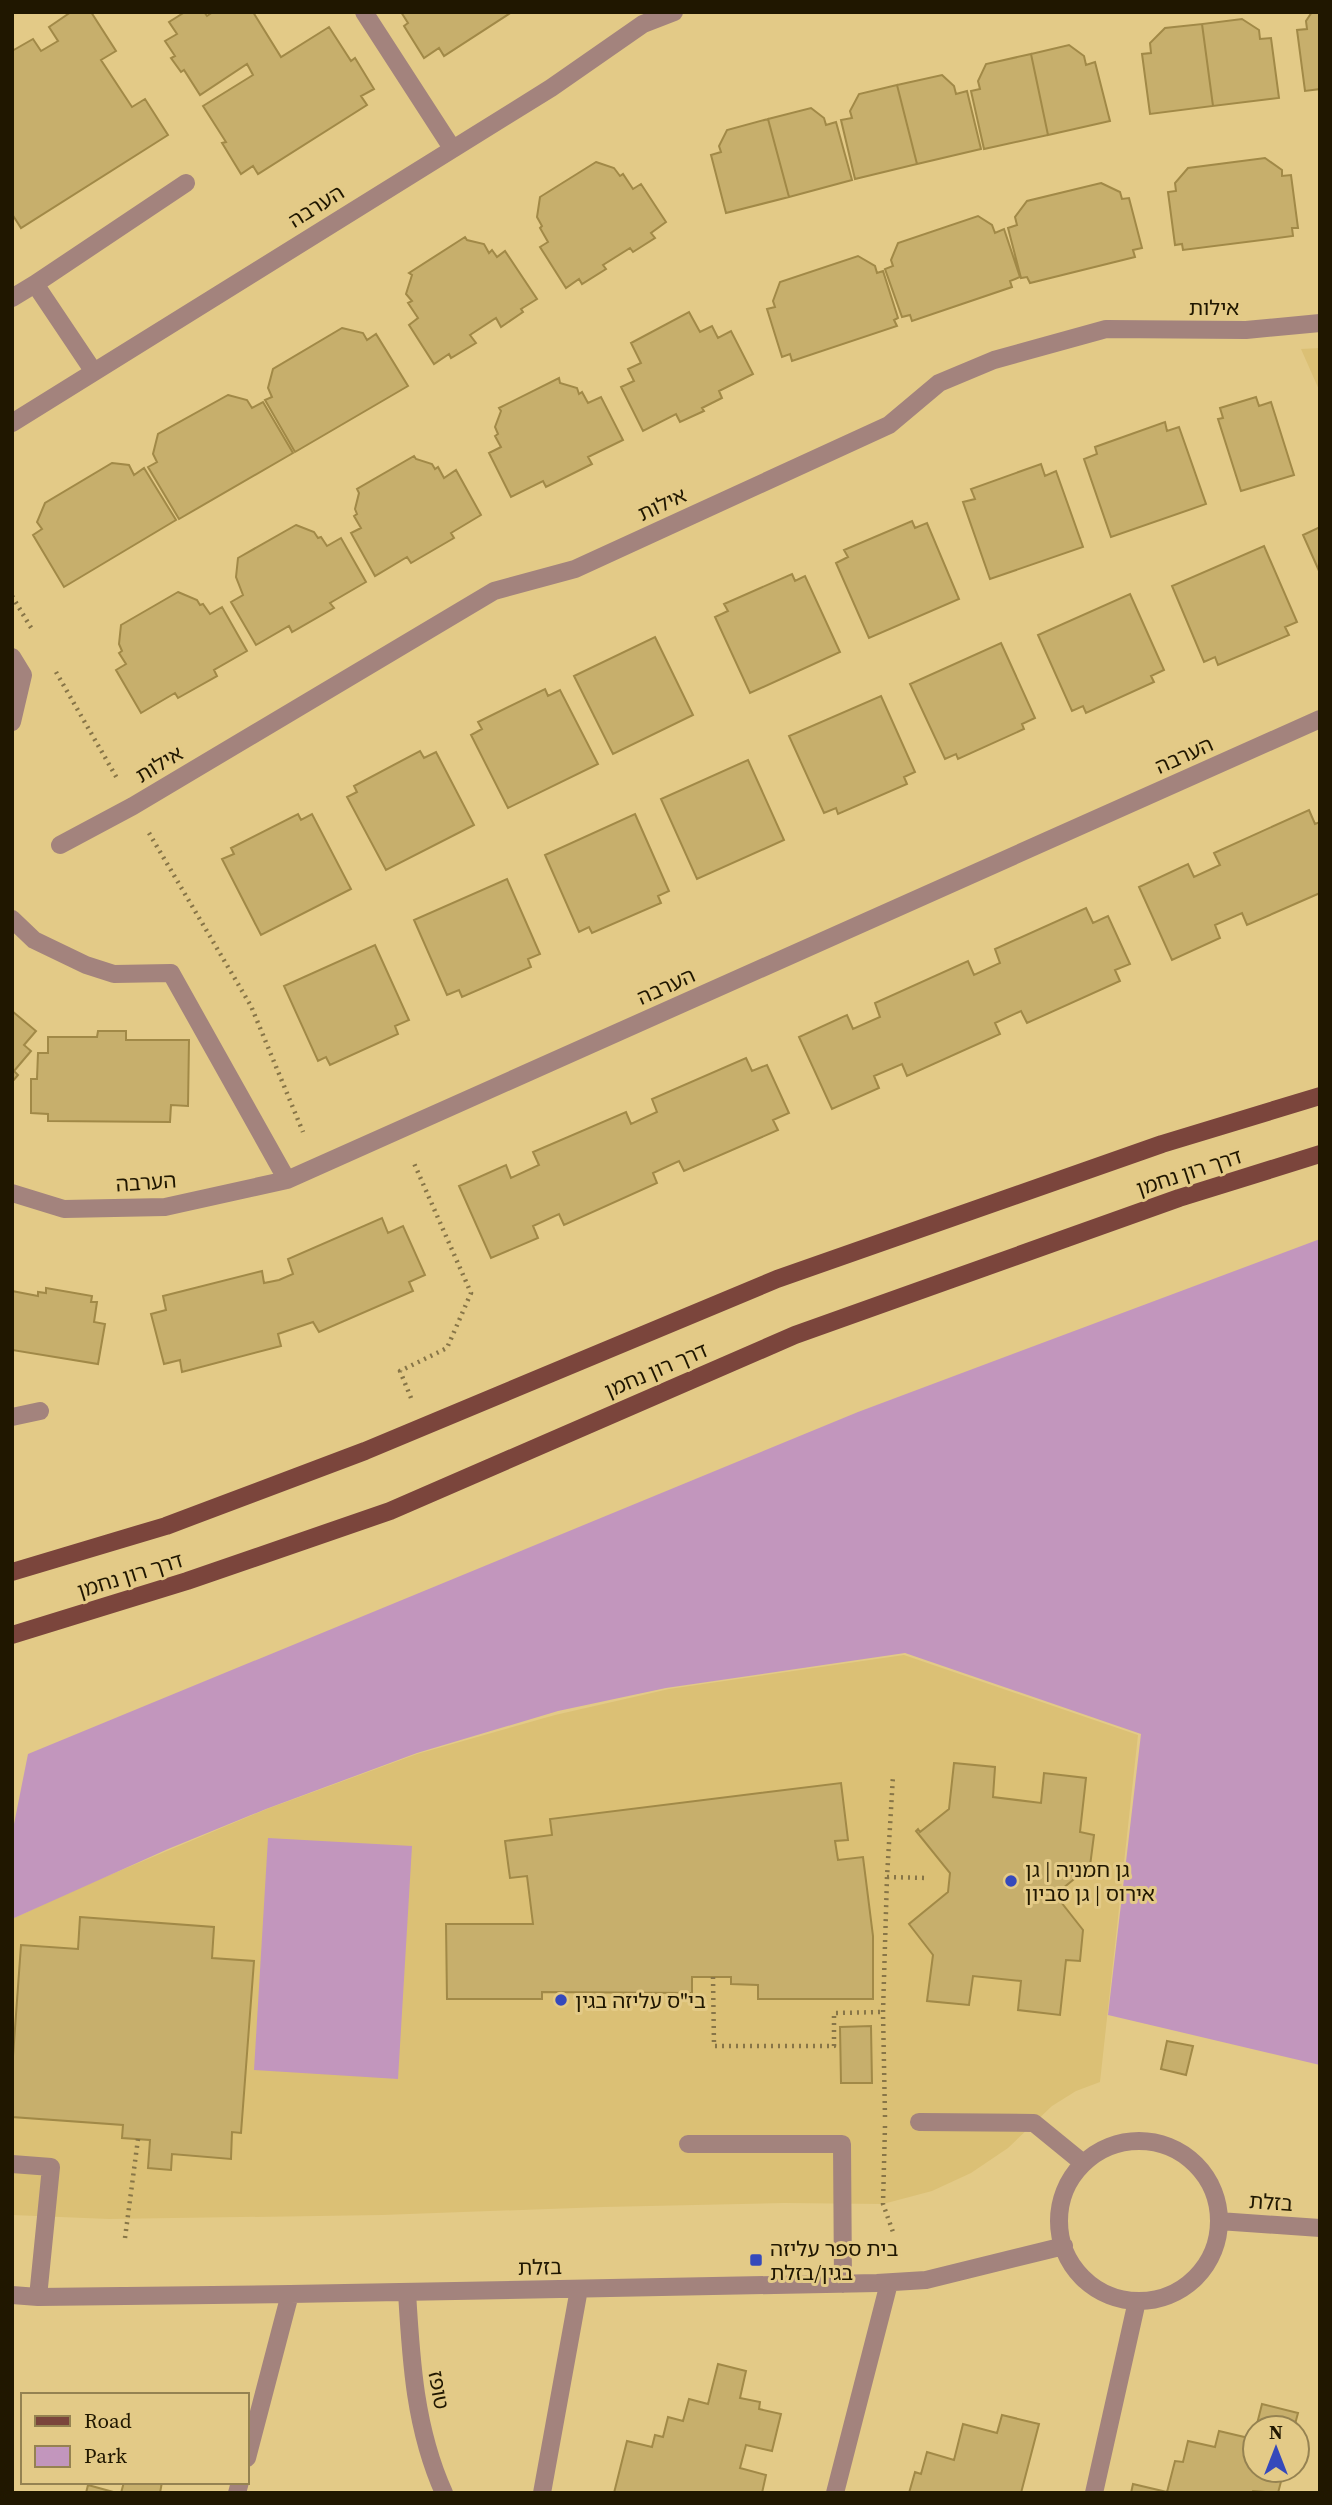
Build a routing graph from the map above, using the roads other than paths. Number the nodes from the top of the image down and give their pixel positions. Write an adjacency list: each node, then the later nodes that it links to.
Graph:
1 (364, 12): 4 (street)
2 (674, 12): 3 (street, הערבה)
3 (644, 18): 4 (street, הערבה)
4 (452, 148): 9 (street, הערבה)
5 (186, 183): 6 (street)
6 (34, 284): 7 (street); 9 (street)
7 (12, 298)
8 (1320, 323): 14 (street, אילות)
9 (94, 372): 10 (street, הערבה)
10 (12, 423)
11 (12, 657): 13 (street)
12 (1320, 719): 18 (street, הערבה)
13 (12, 722)
14 (60, 845)
15 (12, 919): 18 (street)
16 (1320, 1096): 22 (main road, דרך רון נחמן)
17 (1320, 1154): 23 (main road, דרך רון נחמן)
18 (287, 1180): 19 (street, הערבה)
19 (12, 1193)
20 (40, 1411): 21 (street)
21 (12, 1417)
22 (12, 1572)
23 (12, 1635)
24 (919, 2122): 26 (street)
25 (688, 2144): 32 (street)
26 (1083, 2163): 28 (street); 30 (street)
27 (12, 2164): 37 (street)
28 (1219, 2221): 29 (street, בזלת); 38 (street)
29 (1320, 2228)
30 (1064, 2246): 31 (street, בזלת); 38 (street)
31 (889, 2283): 32 (street, בזלת); 42 (street)
32 (843, 2284): 33 (street, בזלת)
33 (579, 2289): 34 (street, בזלת); 41 (street)
34 (407, 2292): 35 (street, בזלת); 40 (street, טופז)
35 (290, 2294): 37 (street, בזלת); 39 (street)
36 (12, 2295): 37 (street, בזלת)
37 (38, 2297)
38 (1137, 2301): 43 (street)
39 (248, 2454)
40 (444, 2493)
41 (542, 2493)
42 (835, 2493)
43 (1094, 2493)

